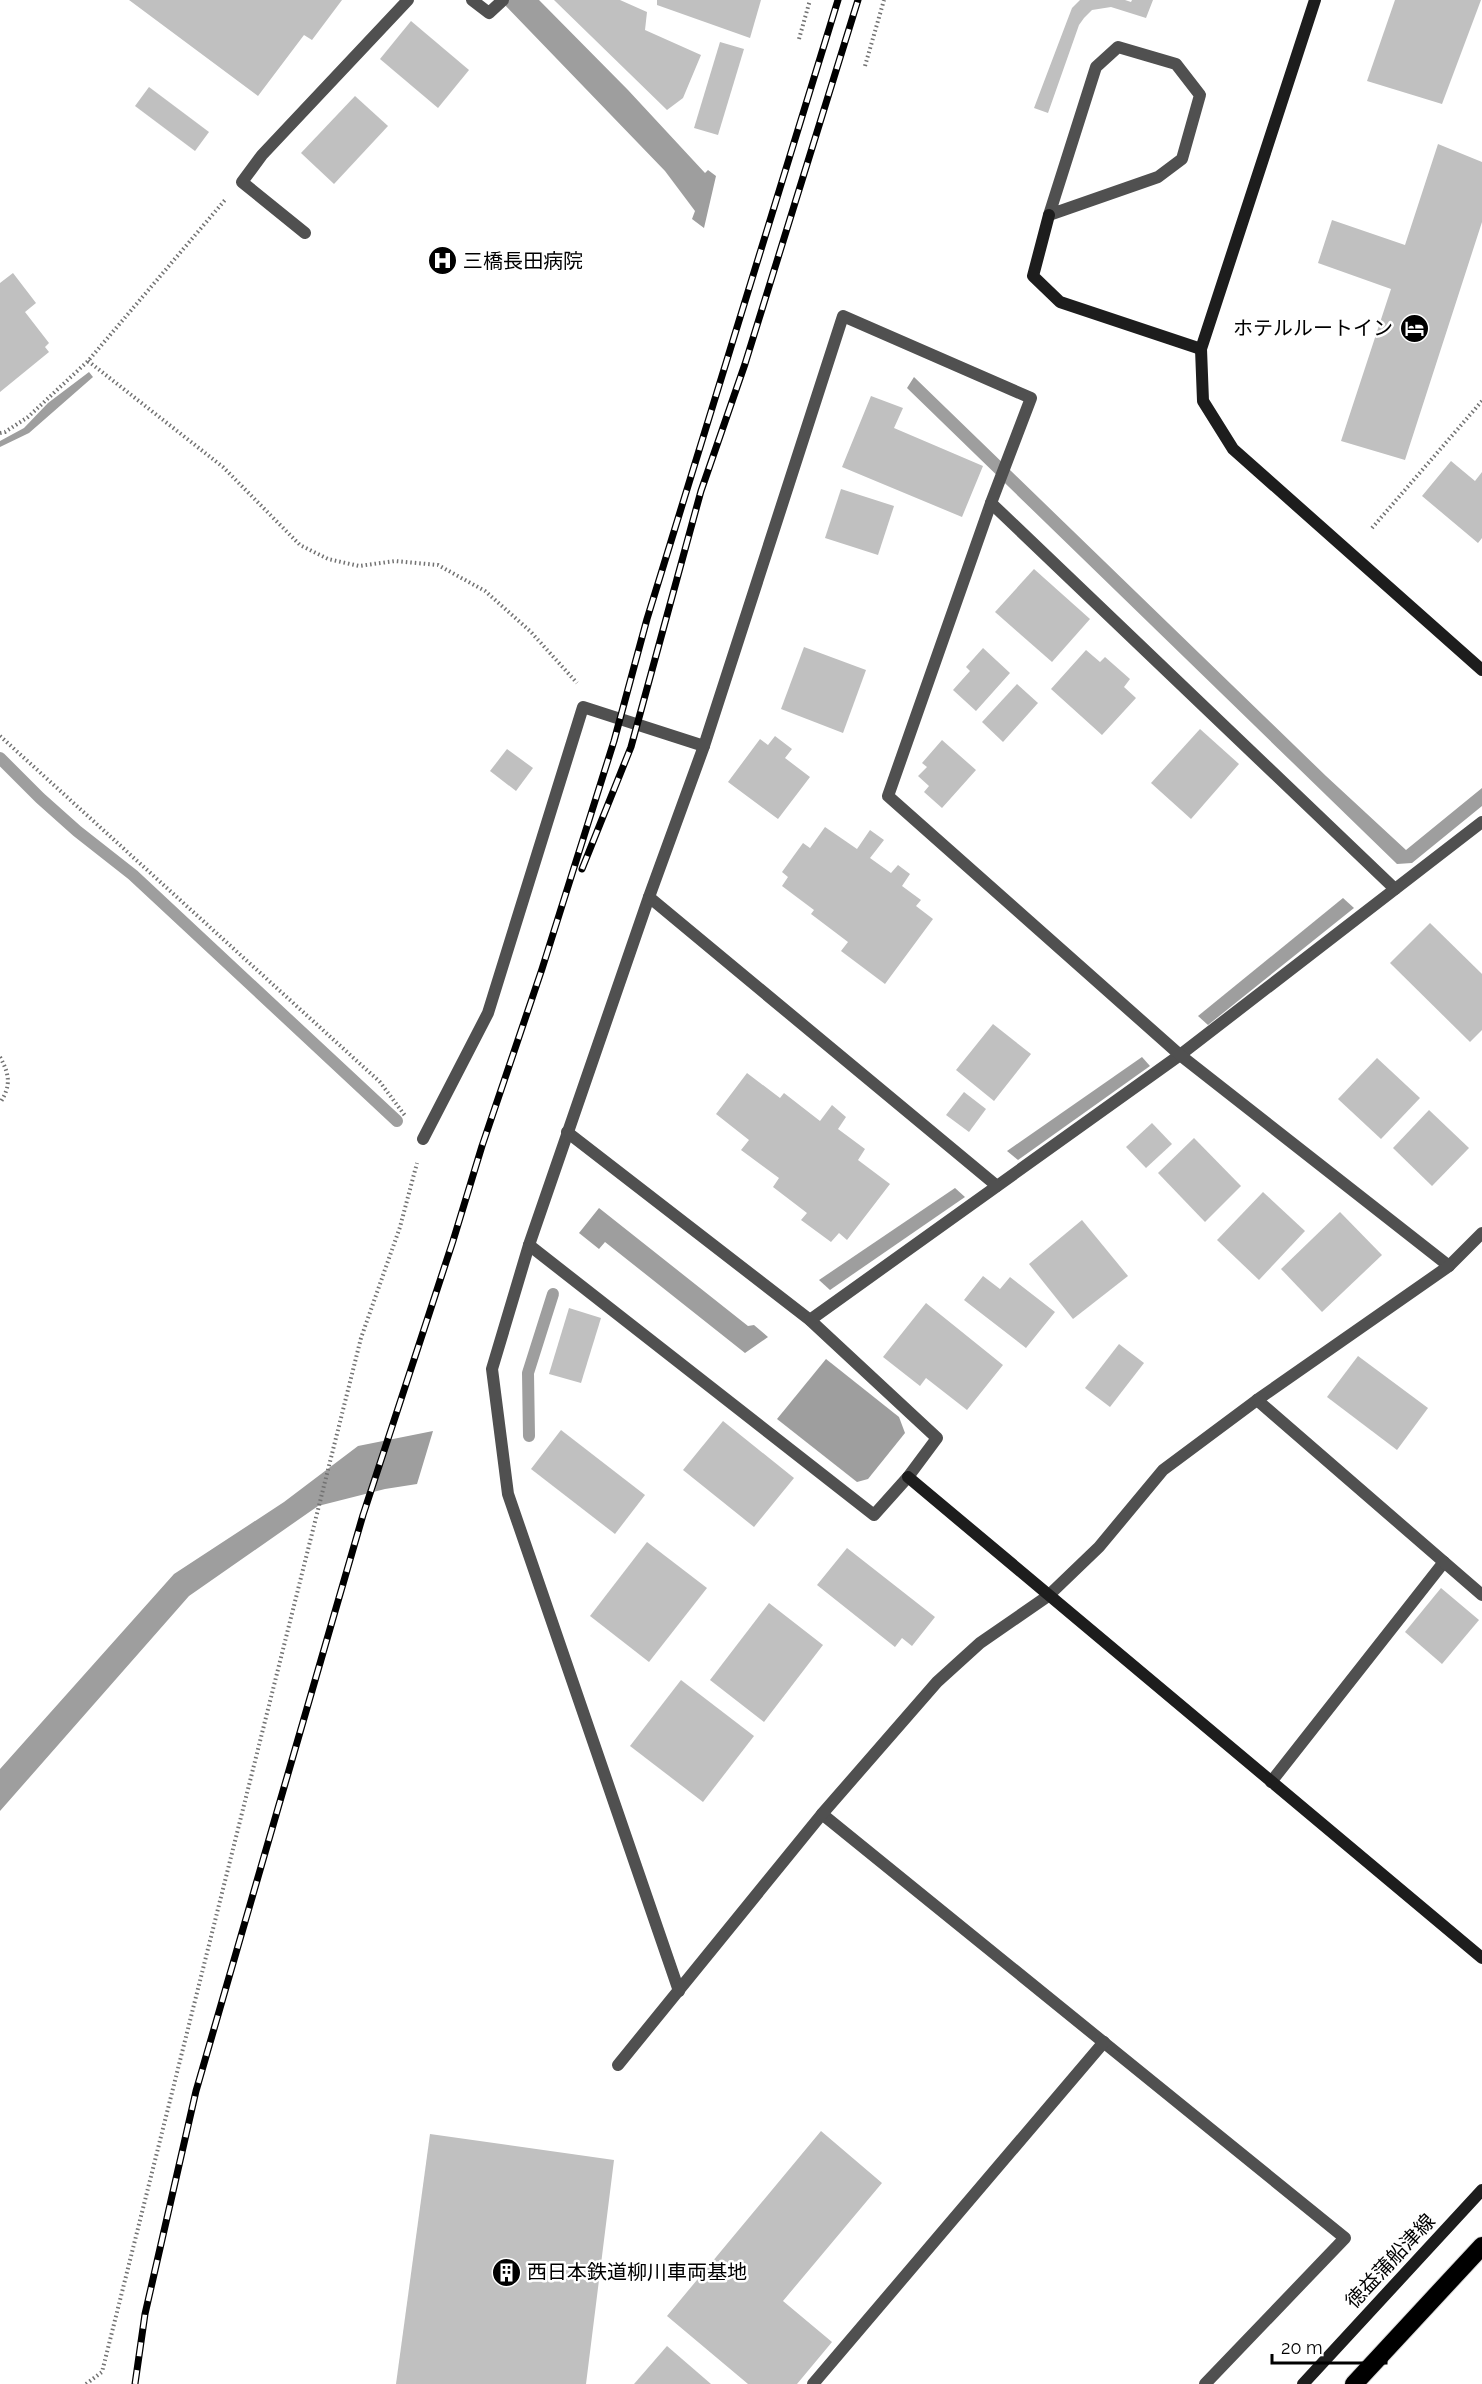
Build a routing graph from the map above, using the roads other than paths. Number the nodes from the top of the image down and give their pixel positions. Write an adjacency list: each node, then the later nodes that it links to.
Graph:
1 (408, 0): 6 (street)
2 (472, 0): 4 (street)
3 (1315, 0): 7 (street)
4 (500, 3)
5 (1049, 215): 5 (street); 7 (street)
6 (305, 233)
7 (1201, 349): 9 (street)
8 (991, 503): 10 (street); 12 (street); 14 (street)
9 (1482, 670)
10 (704, 746): 13 (street); 16 (street)
11 (1482, 822): 12 (street)
12 (1395, 889): 14 (street)
13 (649, 897): 15 (street); 17 (street)
14 (1180, 1055): 17 (street); 20 (street)
15 (567, 1132): 19 (street); 21 (street)
16 (423, 1139)
17 (997, 1186): 21 (street)
18 (1482, 1233): 20 (street)
19 (529, 1245): 23 (street); 30 (street)
20 (1449, 1266): 22 (street)
21 (810, 1320): 23 (street)
22 (1257, 1400): 24 (street); 26 (street)
23 (908, 1477): 26 (street)
24 (1444, 1562): 25 (street); 27 (street)
25 (1482, 1594)
26 (1048, 1596): 27 (street); 28 (street)
27 (1271, 1782): 29 (street)
28 (822, 1814): 30 (street); 31 (street)
29 (1482, 1958)
30 (679, 1991): 32 (street)
31 (1104, 2042): 35 (street); 36 (street)
32 (618, 2065)
33 (1482, 2190): 37 (street, 徳益蒲船津線)
34 (1482, 2246): 38 (highway)
35 (813, 2384)
36 (1206, 2384)
37 (1303, 2384)
38 (1354, 2384)

